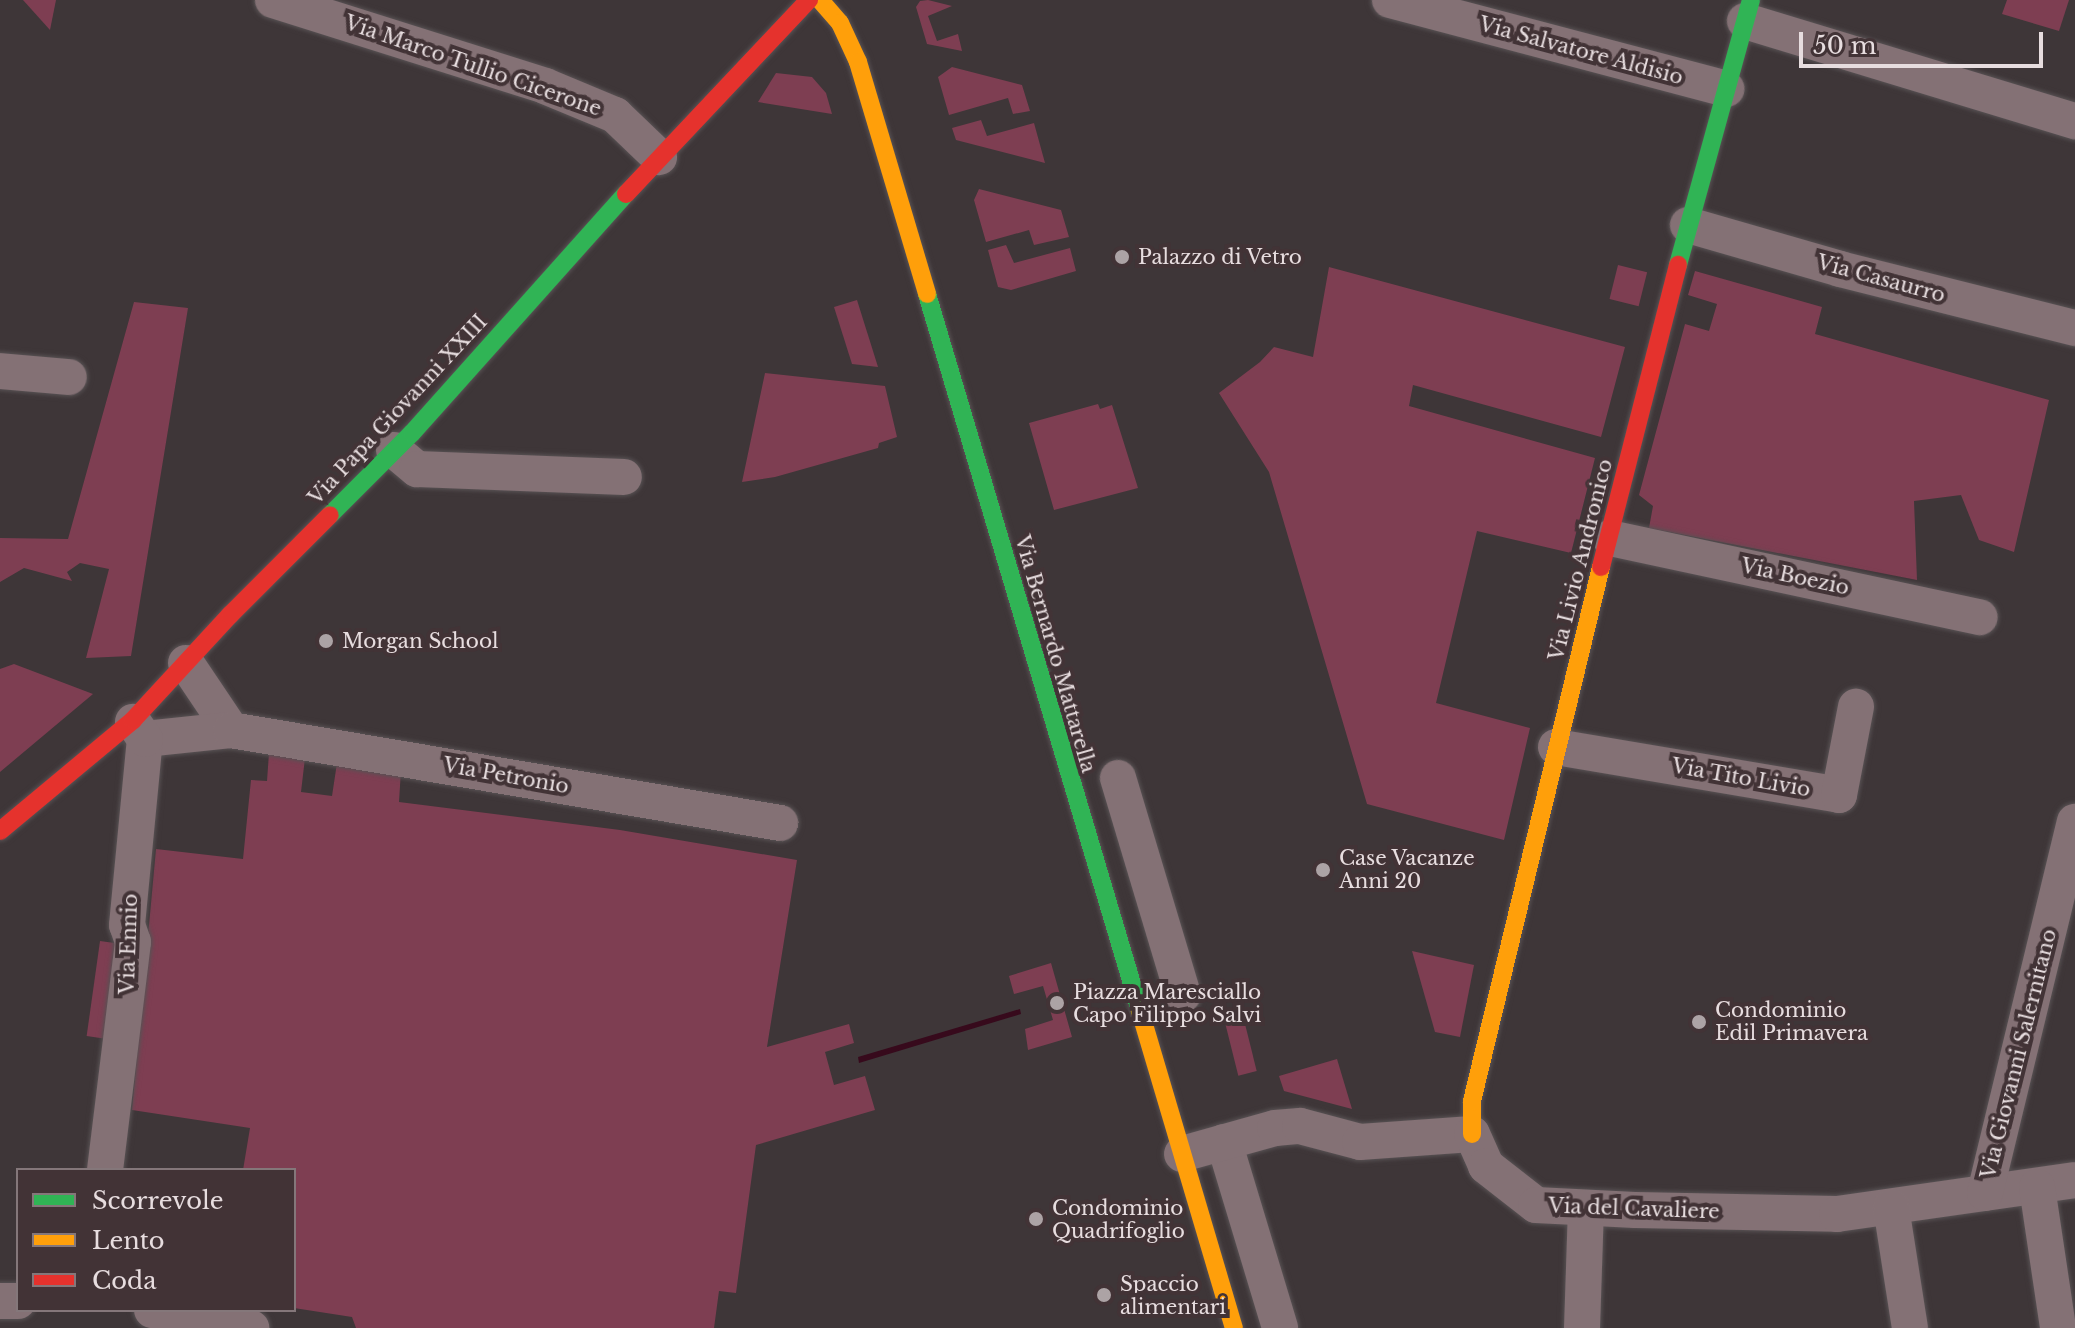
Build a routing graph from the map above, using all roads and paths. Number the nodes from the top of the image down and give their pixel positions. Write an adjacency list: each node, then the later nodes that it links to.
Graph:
1 (273, 0): 6 (street, Via Marco Tullio Cicerone)
2 (809, 0): 9 (street, Via Papa Giovanni XXIII)
3 (820, 0): 30 (street, Via Bernardo Mattarella)
4 (1390, 0): 7 (street, Via Salvatore Aldisio)
5 (1748, 10): 7 (street, Via Livio Andronico); 8 (street)
6 (369, 14): 9 (street, Via Marco Tullio Cicerone)
7 (1726, 89): 10 (street, Via Livio Andronico)
8 (2075, 121)
9 (659, 157): 14 (street, Via Papa Giovanni XXIII)
10 (1688, 225): 11 (street, Via Casaurro); 16 (street, Via Livio Andronico)
11 (2075, 328)
12 (0, 371): 13 (street)
13 (69, 377)
14 (394, 450): 15 (street); 18 (street, Via Papa Giovanni XXIII)
15 (624, 477)
16 (1610, 538): 17 (street, Via Boezio); 22 (street, Via Livio Andronico)
17 (1980, 617)
18 (195, 677): 20 (street); 21 (street)
19 (1856, 707): 22 (street, Via Tito Livio)
20 (139, 730): 21 (street, Via Petronio); 26 (street); 31 (street, Via Ennio)
21 (231, 730): 25 (street, Via Petronio)
22 (1556, 747): 28 (street, Via Livio Andronico)
23 (1118, 778): 27 (street)
24 (2075, 822): 34 (street, Via Giovanni Salernitano)
25 (780, 823)
26 (0, 831)
27 (1183, 994)
28 (1472, 1134): 29 (street); 36 (street, Via del Cavaliere)
29 (1224, 1142): 30 (street); 40 (street)
30 (1182, 1154): 39 (street, Via Bernardo Mattarella)
31 (105, 1168)
32 (2075, 1180): 33 (street, Via del Cavaliere)
33 (2037, 1187): 34 (street, Via del Cavaliere); 43 (street)
34 (1985, 1193): 35 (street, Via del Cavaliere)
35 (1891, 1207): 36 (street, Via del Cavaliere); 42 (street)
36 (1586, 1208): 41 (street)
37 (163, 1312): 38 (street)
38 (251, 1328)
39 (1234, 1328)
40 (1280, 1328)
41 (1582, 1328)
42 (1910, 1328)
43 (2058, 1328)

